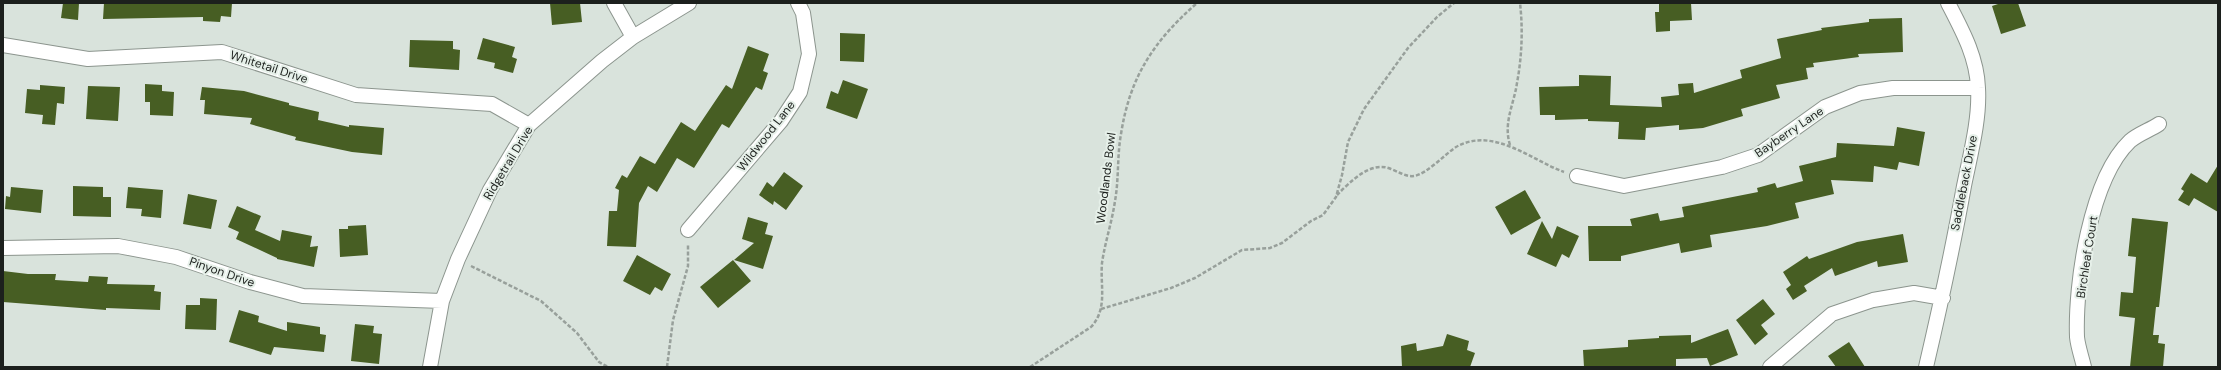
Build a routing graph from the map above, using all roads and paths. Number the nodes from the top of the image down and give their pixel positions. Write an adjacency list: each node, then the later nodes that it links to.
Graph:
1 (614, 3): 8 (street)
2 (689, 3): 8 (street, Ridgetrail Drive)
3 (798, 3): 16 (street, Wildwood Lane)
4 (1197, 3): 21 (path, Woodlands Bowl)
5 (1454, 3): 15 (path)
6 (1520, 3): 13 (path)
7 (1948, 3): 10 (street, Saddleback Drive)
8 (633, 37): 12 (street, Ridgetrail Drive)
9 (3, 45): 12 (street, Whitetail Drive)
10 (1978, 88): 14 (street, Bayberry Lane); 19 (street, Saddleback Drive)
11 (2159, 124): 28 (street, Birchleaf Court)
12 (528, 125): 18 (street, Ridgetrail Drive)
13 (1510, 146): 14 (path); 15 (path)
14 (1577, 176)
15 (1336, 197): 21 (path)
16 (688, 230): 24 (path)
17 (3, 248): 20 (street, Pinyon Drive)
18 (458, 259): 20 (street, Ridgetrail Drive); 23 (path)
19 (1943, 298): 26 (street); 27 (street, Saddleback Drive)
20 (442, 301): 22 (street, Ridgetrail Drive)
21 (1102, 309): 25 (path, Woodlands Bowl)
22 (430, 367)
23 (608, 367)
24 (667, 367)
25 (1030, 367)
26 (1770, 367)
27 (1926, 367)
28 (2084, 367)

